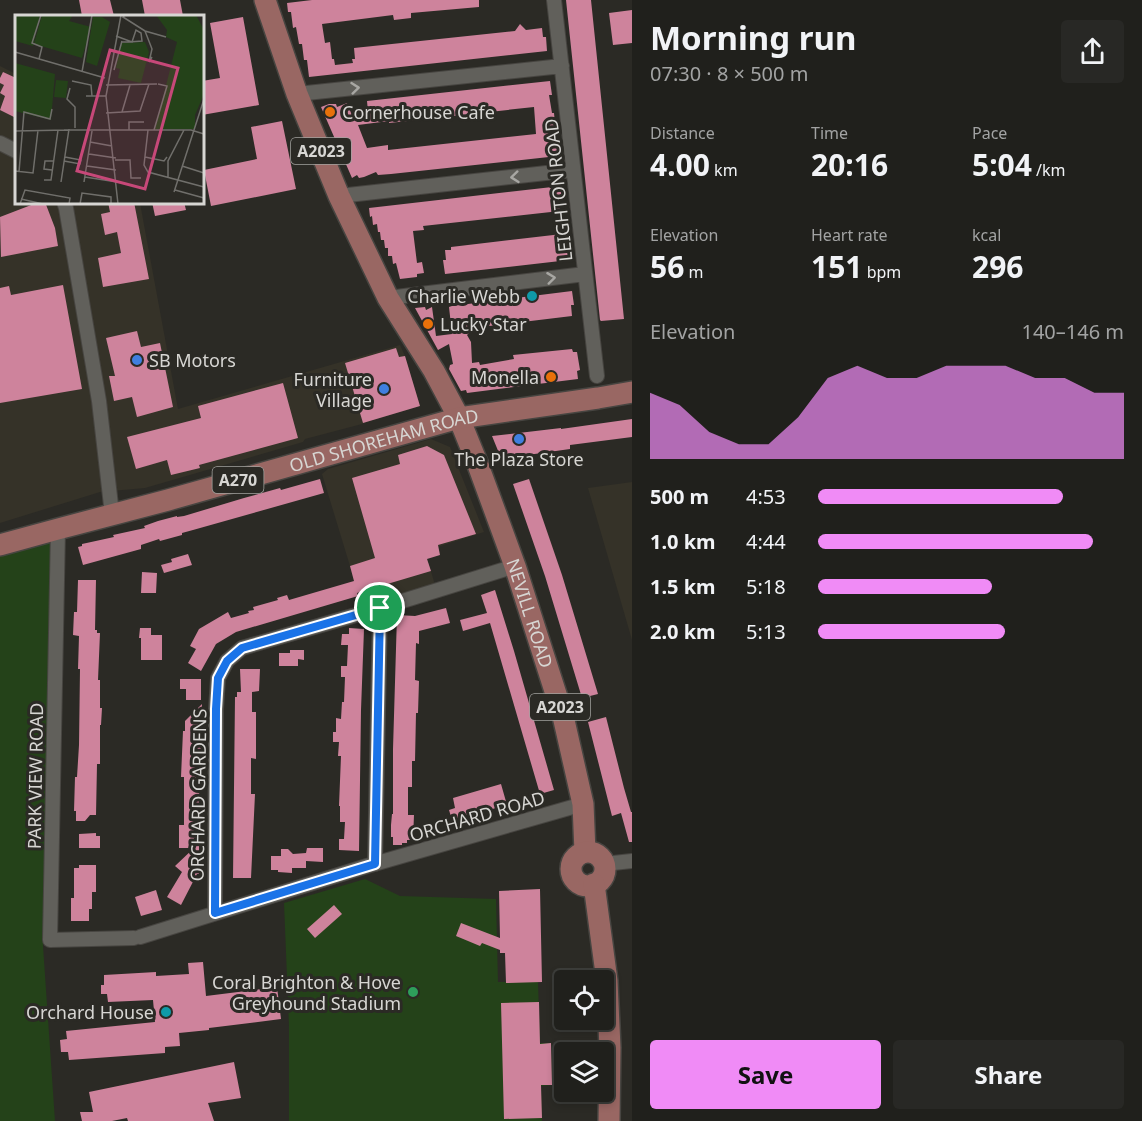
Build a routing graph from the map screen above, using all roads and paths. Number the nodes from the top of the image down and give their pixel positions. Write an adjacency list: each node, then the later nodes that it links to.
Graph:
1 (265, 0): 4 (main road, A2023)
2 (555, 0): 3 (street, LEIGHTON ROAD)
3 (562, 66): 4 (street, one-way to 3); 7 (street, LEIGHTON ROAD)
4 (297, 94): 8 (main road, A2023)
5 (0, 143): 6 (street)
6 (15, 150)
7 (573, 170): 8 (street, one-way to 8); 10 (street, LEIGHTON ROAD)
8 (339, 196): 11 (main road, A2023)
9 (65, 204): 15 (street)
10 (585, 274): 11 (street, one-way to 10); 12 (street, LEIGHTON ROAD)
11 (388, 298): 14 (main road, A2023)
12 (597, 376)
13 (632, 392): 14 (main road, OLD SHOREHAM ROAD / A270)
14 (459, 417): 15 (main road, OLD SHOREHAM ROAD / A270); 18 (main road, NEVILL ROAD / A2023)
15 (112, 514): 16 (main road, OLD SHOREHAM ROAD / A270)
16 (58, 529): 17 (main road, OLD SHOREHAM ROAD / A270); 27 (street, PARK VIEW ROAD)
17 (0, 545)
18 (515, 566): 19 (street, ORCHARD GARDENS); 20 (main road, NEVILL ROAD / A2023)
19 (380, 608): 23 (street); 26 (street, ORCHARD GARDENS)
20 (582, 804): 21 (main road, NEVILL ROAD / A2023); 23 (street, ORCHARD ROAD)
21 (585, 852): 24 (main road); 25 (main road)
22 (632, 861): 24 (street)
23 (375, 864): 26 (street, ORCHARD ROAD)
24 (604, 864): 25 (main road)
25 (594, 884): 28 (main road)
26 (215, 913): 27 (street, ORCHARD ROAD)
27 (137, 938)
28 (609, 1121)

